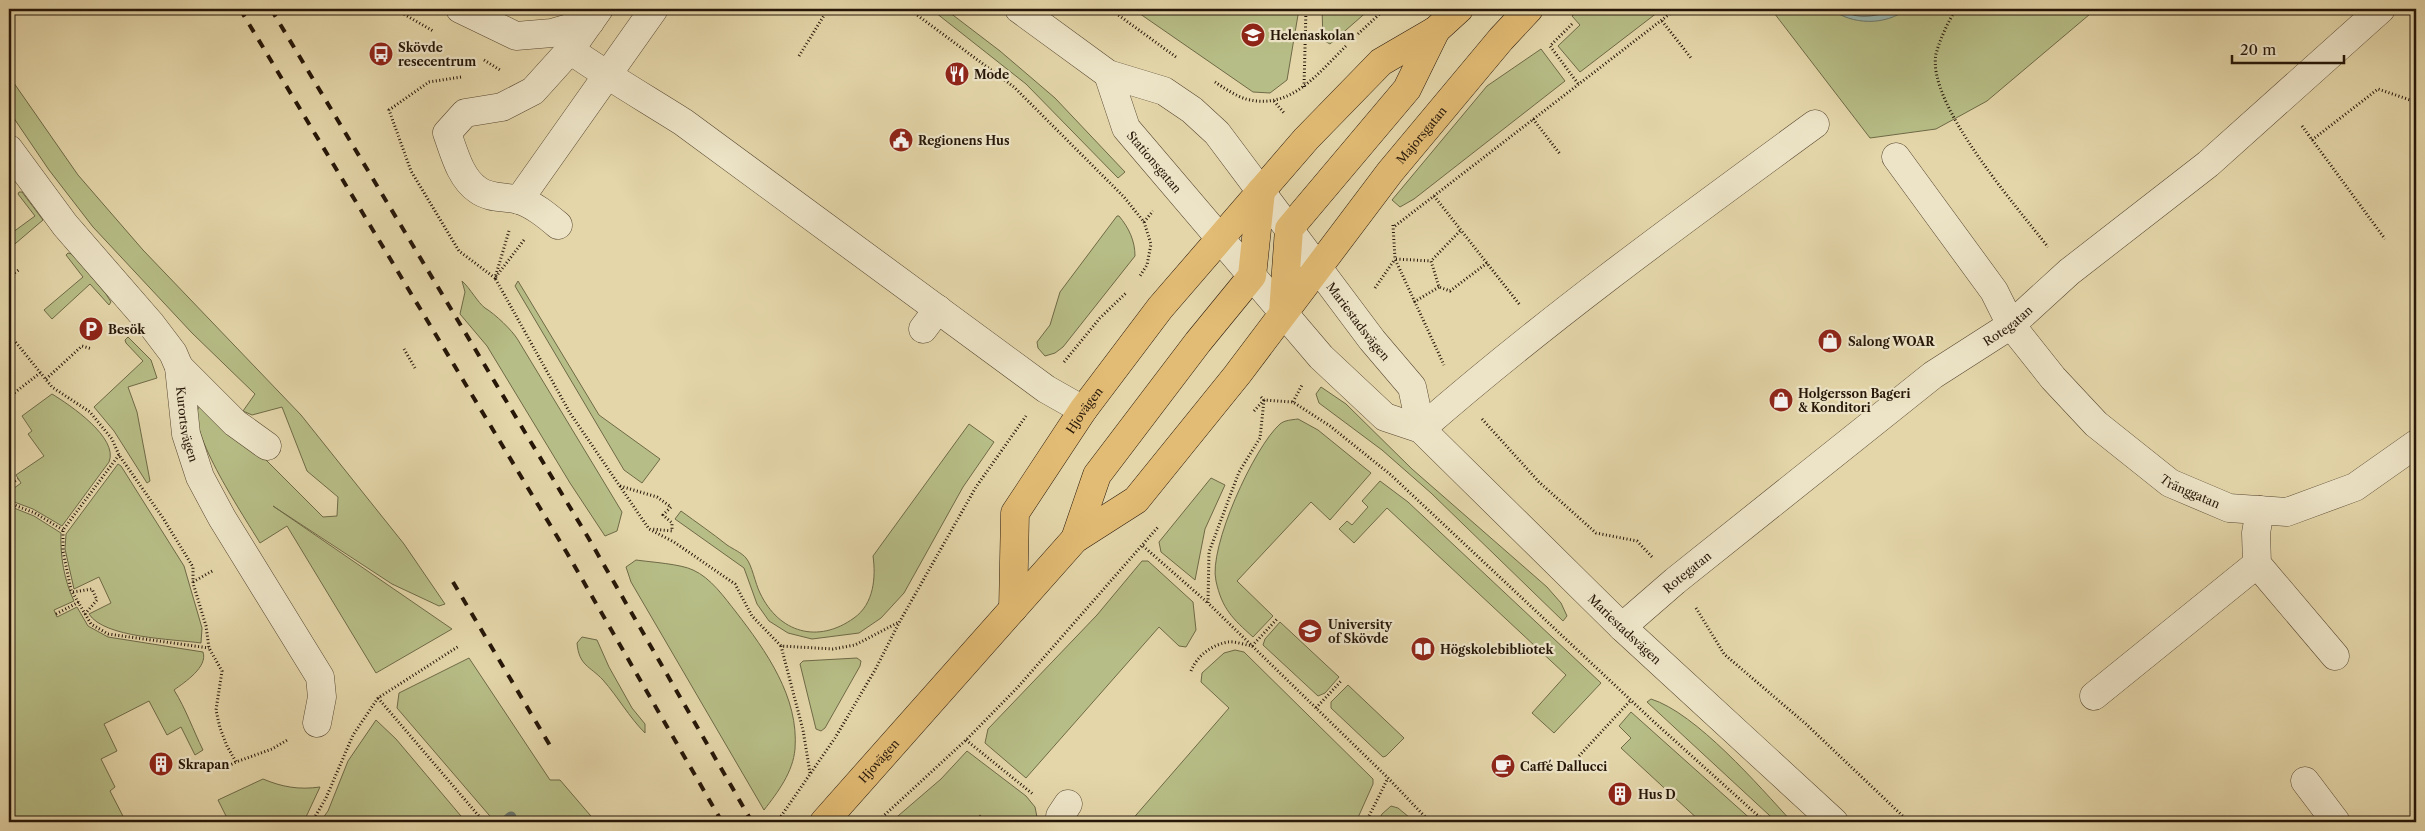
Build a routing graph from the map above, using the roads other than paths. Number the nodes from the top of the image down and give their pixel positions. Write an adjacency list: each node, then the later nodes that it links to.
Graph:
1 (654, 9): 11 (street)
2 (1019, 9): 10 (street)
3 (1459, 9): 8 (main road)
4 (1529, 9): 20 (main road, Majorsgatan)
5 (2381, 9): 23 (street, Rotegatan)
6 (468, 11): 7 (street)
7 (594, 15): 9 (street)
8 (1436, 30): 15 (main road); 18 (main road)
9 (570, 50): 11 (street); 16 (street)
10 (1108, 74): 15 (street); 19 (street, Stationsgatan)
11 (608, 77): 16 (street); 25 (street)
12 (1815, 124): 26 (street)
13 (9, 149): 24 (street, Kurortsvägen)
14 (1896, 157): 23 (street, Tränggatan)
15 (1261, 191): 18 (street, Mariestadsvägen); 19 (main road, Hjovägen); 21 (main road)
16 (518, 200): 17 (street)
17 (558, 225)
18 (1289, 229): 20 (street, Mariestadsvägen); 22 (main road)
19 (1220, 239): 21 (street, Stationsgatan); 25 (main road, Hjovägen)
20 (1317, 266): 22 (main road, Majorsgatan); 26 (street, Mariestadsvägen)
21 (1252, 276): 22 (street, Mariestadsvägen); 30 (main road, Hjovägen)
22 (1283, 313): 26 (street, Mariestadsvägen); 30 (main road, Hjovägen)
23 (2010, 325): 29 (street, Tränggatan); 33 (street, Rotegatan)
24 (179, 367): 28 (street); 36 (street, Kurortsvägen)
25 (1083, 410): 32 (main road, Hjovägen)
26 (1421, 429): 33 (street, Mariestadsvägen)
27 (2416, 444): 29 (street, Tränggatan)
28 (267, 446)
29 (2260, 510): 31 (street)
30 (1075, 538): 32 (main road, Hjovägen)
31 (2257, 564): 34 (street); 35 (street)
32 (1013, 609): 38 (main road, Hjovägen)
33 (1622, 627): 39 (street, Mariestadsvägen)
34 (2335, 656)
35 (2094, 696)
36 (317, 723)
37 (2305, 781): 40 (street)
38 (824, 822)
39 (1834, 822)
40 (2336, 822)

